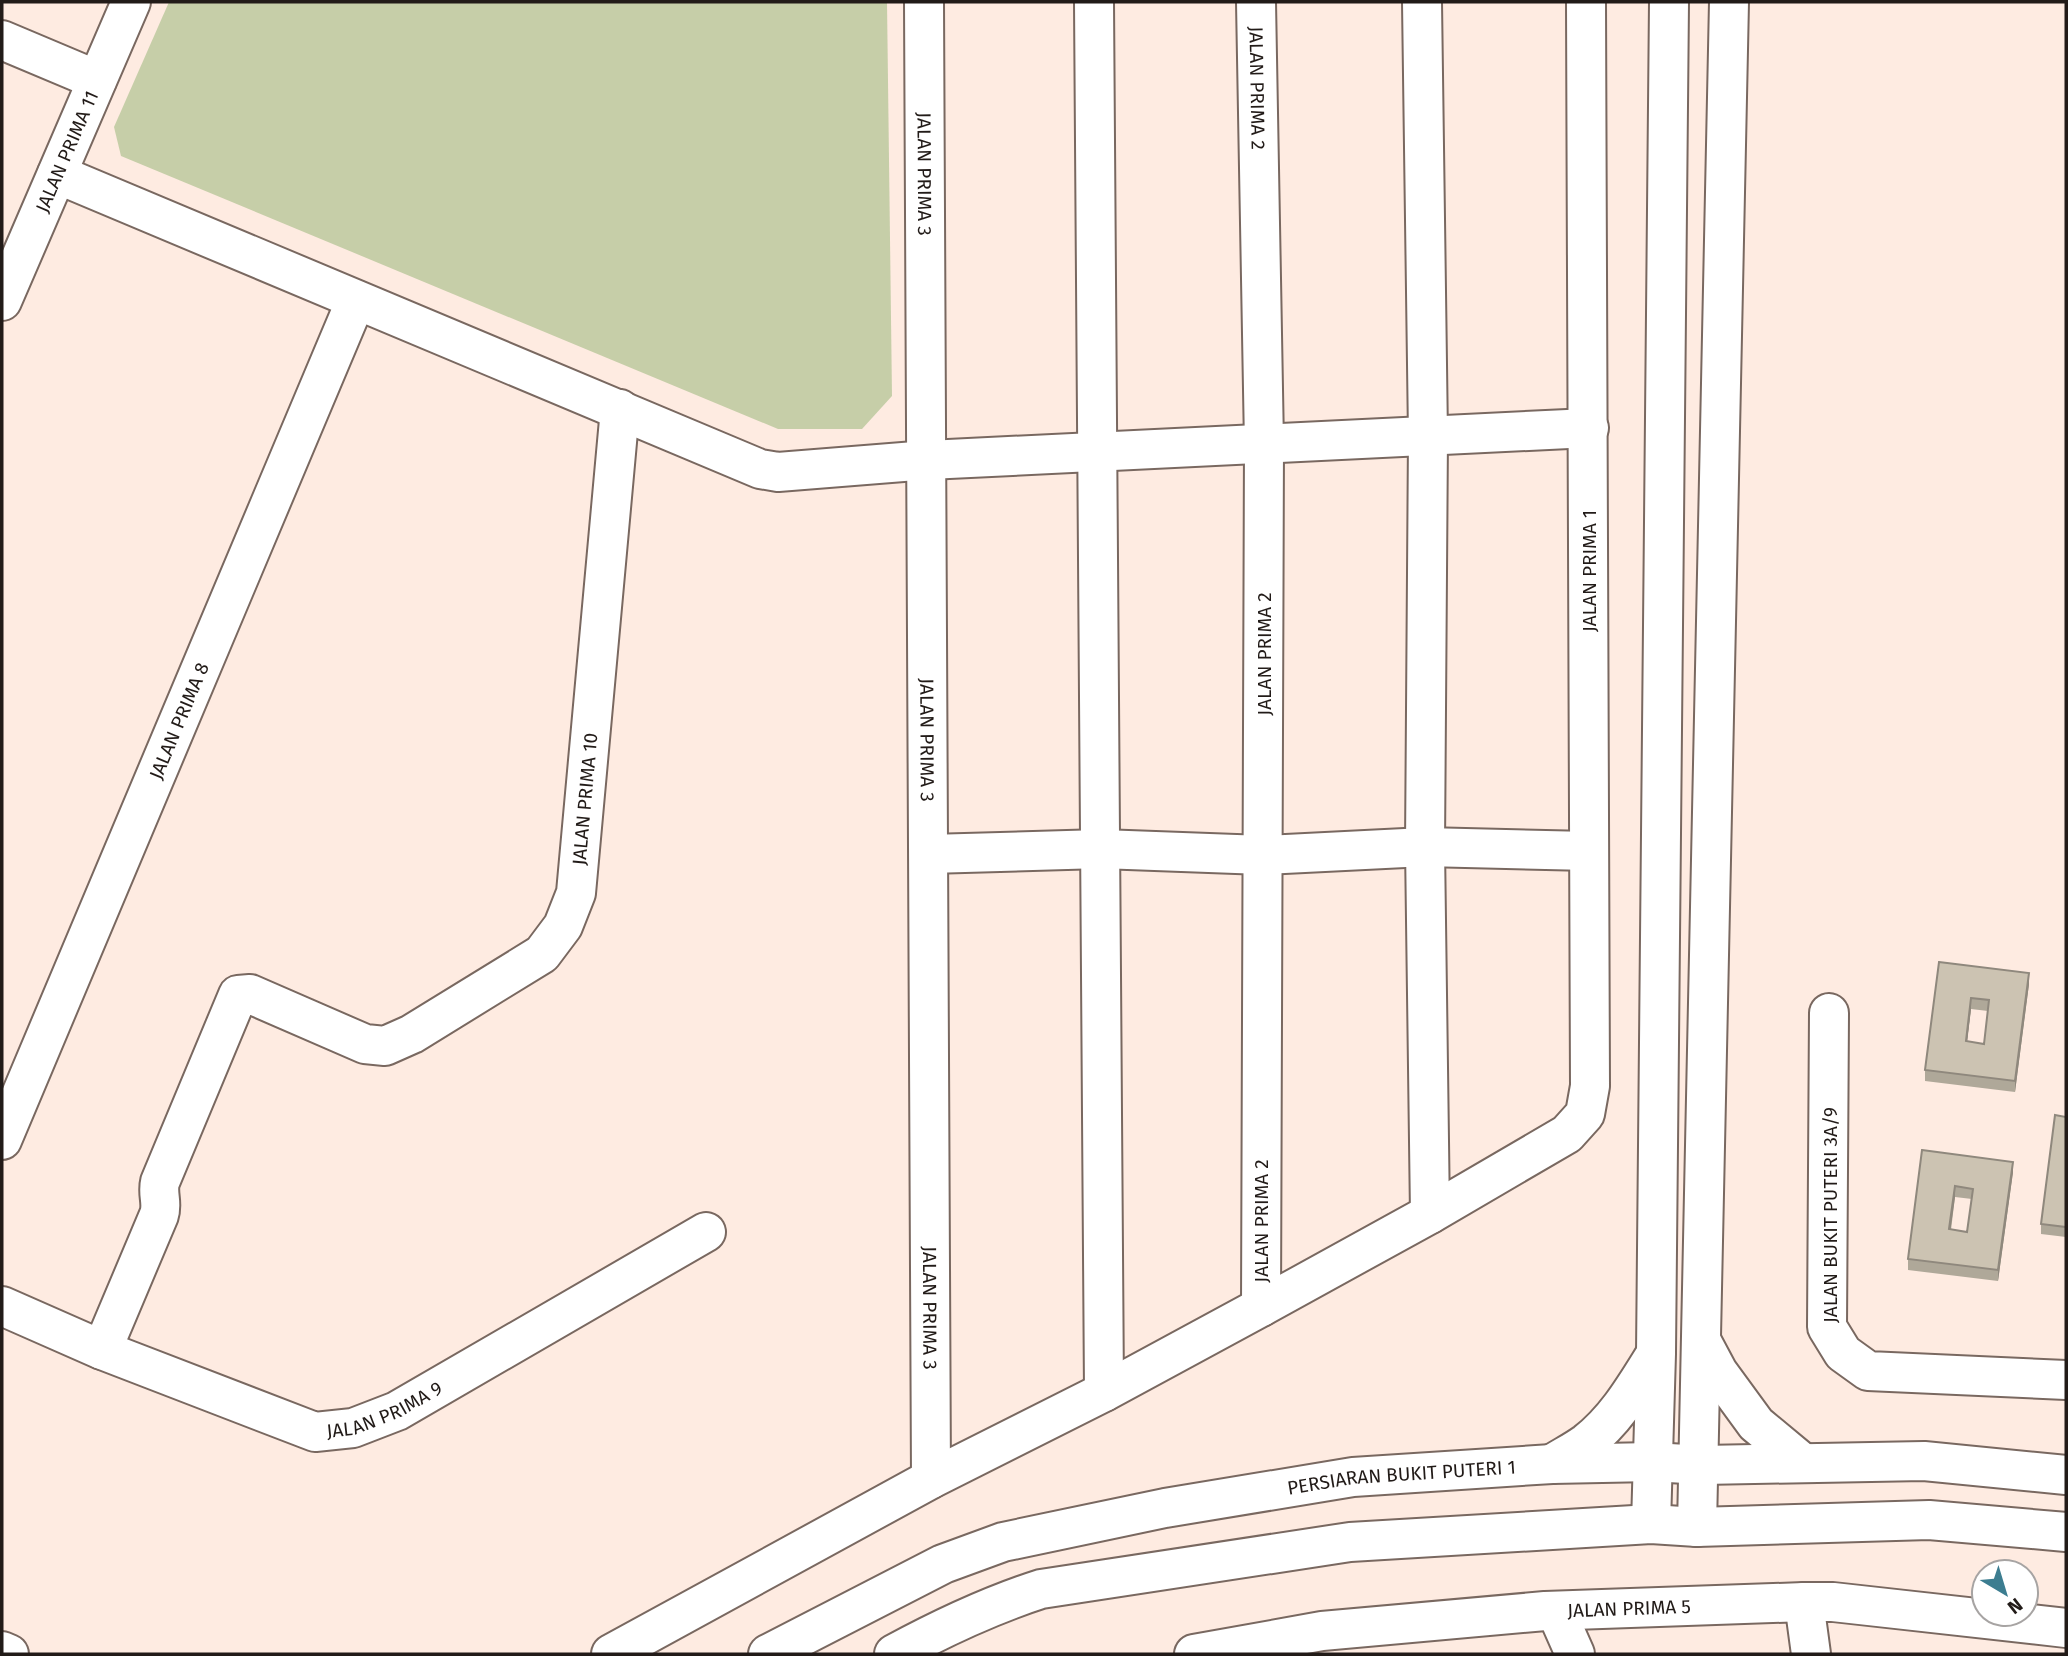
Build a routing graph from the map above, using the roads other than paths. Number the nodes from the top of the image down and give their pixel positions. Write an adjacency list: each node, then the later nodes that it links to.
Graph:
1 (131, 2): 10 (street, JALAN PRIMA 11)
2 (924, 2): 19 (street, JALAN PRIMA 3)
3 (1094, 2): 18 (street)
4 (1256, 2): 17 (street, JALAN PRIMA 2)
5 (1422, 2): 16 (street)
6 (1586, 2): 15 (street, JALAN PRIMA 1)
7 (1670, 2): 33 (street)
8 (1729, 2): 31 (street)
9 (2, 40): 10 (street)
10 (97, 80): 11 (street, JALAN PRIMA 11)
11 (57, 174): 12 (street); 13 (street, JALAN PRIMA 11)
12 (356, 300): 14 (street); 26 (street, JALAN PRIMA 8)
13 (2, 302)
14 (620, 409): 19 (street); 32 (street, JALAN PRIMA 10)
15 (1589, 428): 16 (street); 22 (street, JALAN PRIMA 1)
16 (1428, 436): 17 (street); 20 (street)
17 (1265, 443): 18 (street); 24 (street, JALAN PRIMA 2)
18 (1096, 451): 19 (street); 21 (street)
19 (928, 460): 23 (street, JALAN PRIMA 3)
20 (1425, 847): 22 (street); 24 (street); 27 (street)
21 (1101, 849): 23 (street); 24 (street); 35 (street)
22 (1589, 851): 27 (street, JALAN PRIMA 1)
23 (929, 854): 41 (street, JALAN PRIMA 3)
24 (1263, 855): 30 (street, JALAN PRIMA 2)
25 (1829, 1013): 34 (street, JALAN BUKIT PUTERI 3A/9)
26 (2, 1140)
27 (1430, 1214): 30 (street)
28 (706, 1232): 32 (street, JALAN PRIMA 9)
29 (2, 1306): 32 (street, JALAN PRIMA 9)
30 (1261, 1307): 35 (street)
31 (1702, 1342): 37 (street); 39 (street)
32 (102, 1350)
33 (1656, 1354): 36 (street); 38 (street)
34 (2066, 1380)
35 (1104, 1392): 41 (street)
36 (1652, 1462): 38 (street, PERSIARAN BUKIT PUTERI 1); 39 (street, PERSIARAN BUKIT PUTERI 1); 42 (street)
37 (1803, 1463): 39 (street, PERSIARAN BUKIT PUTERI 1); 40 (street, PERSIARAN BUKIT PUTERI 1)
38 (1552, 1464): 52 (street, PERSIARAN BUKIT PUTERI 1)
39 (1699, 1465): 43 (street)
40 (2066, 1475)
41 (931, 1479): 51 (street)
42 (1651, 1524): 43 (street); 53 (street)
43 (1697, 1527): 44 (street)
44 (2066, 1532)
45 (1804, 1602): 46 (street, JALAN PRIMA 5); 47 (street, JALAN PRIMA 5); 56 (street)
46 (1556, 1611): 48 (street, JALAN PRIMA 5); 55 (street)
47 (2066, 1628)
48 (1348, 1642): 54 (street, JALAN PRIMA 5)
49 (2, 1651): 50 (street)
50 (9, 1654)
51 (611, 1654)
52 (768, 1654)
53 (894, 1654)
54 (1194, 1654)
55 (1575, 1654)
56 (1811, 1654)

